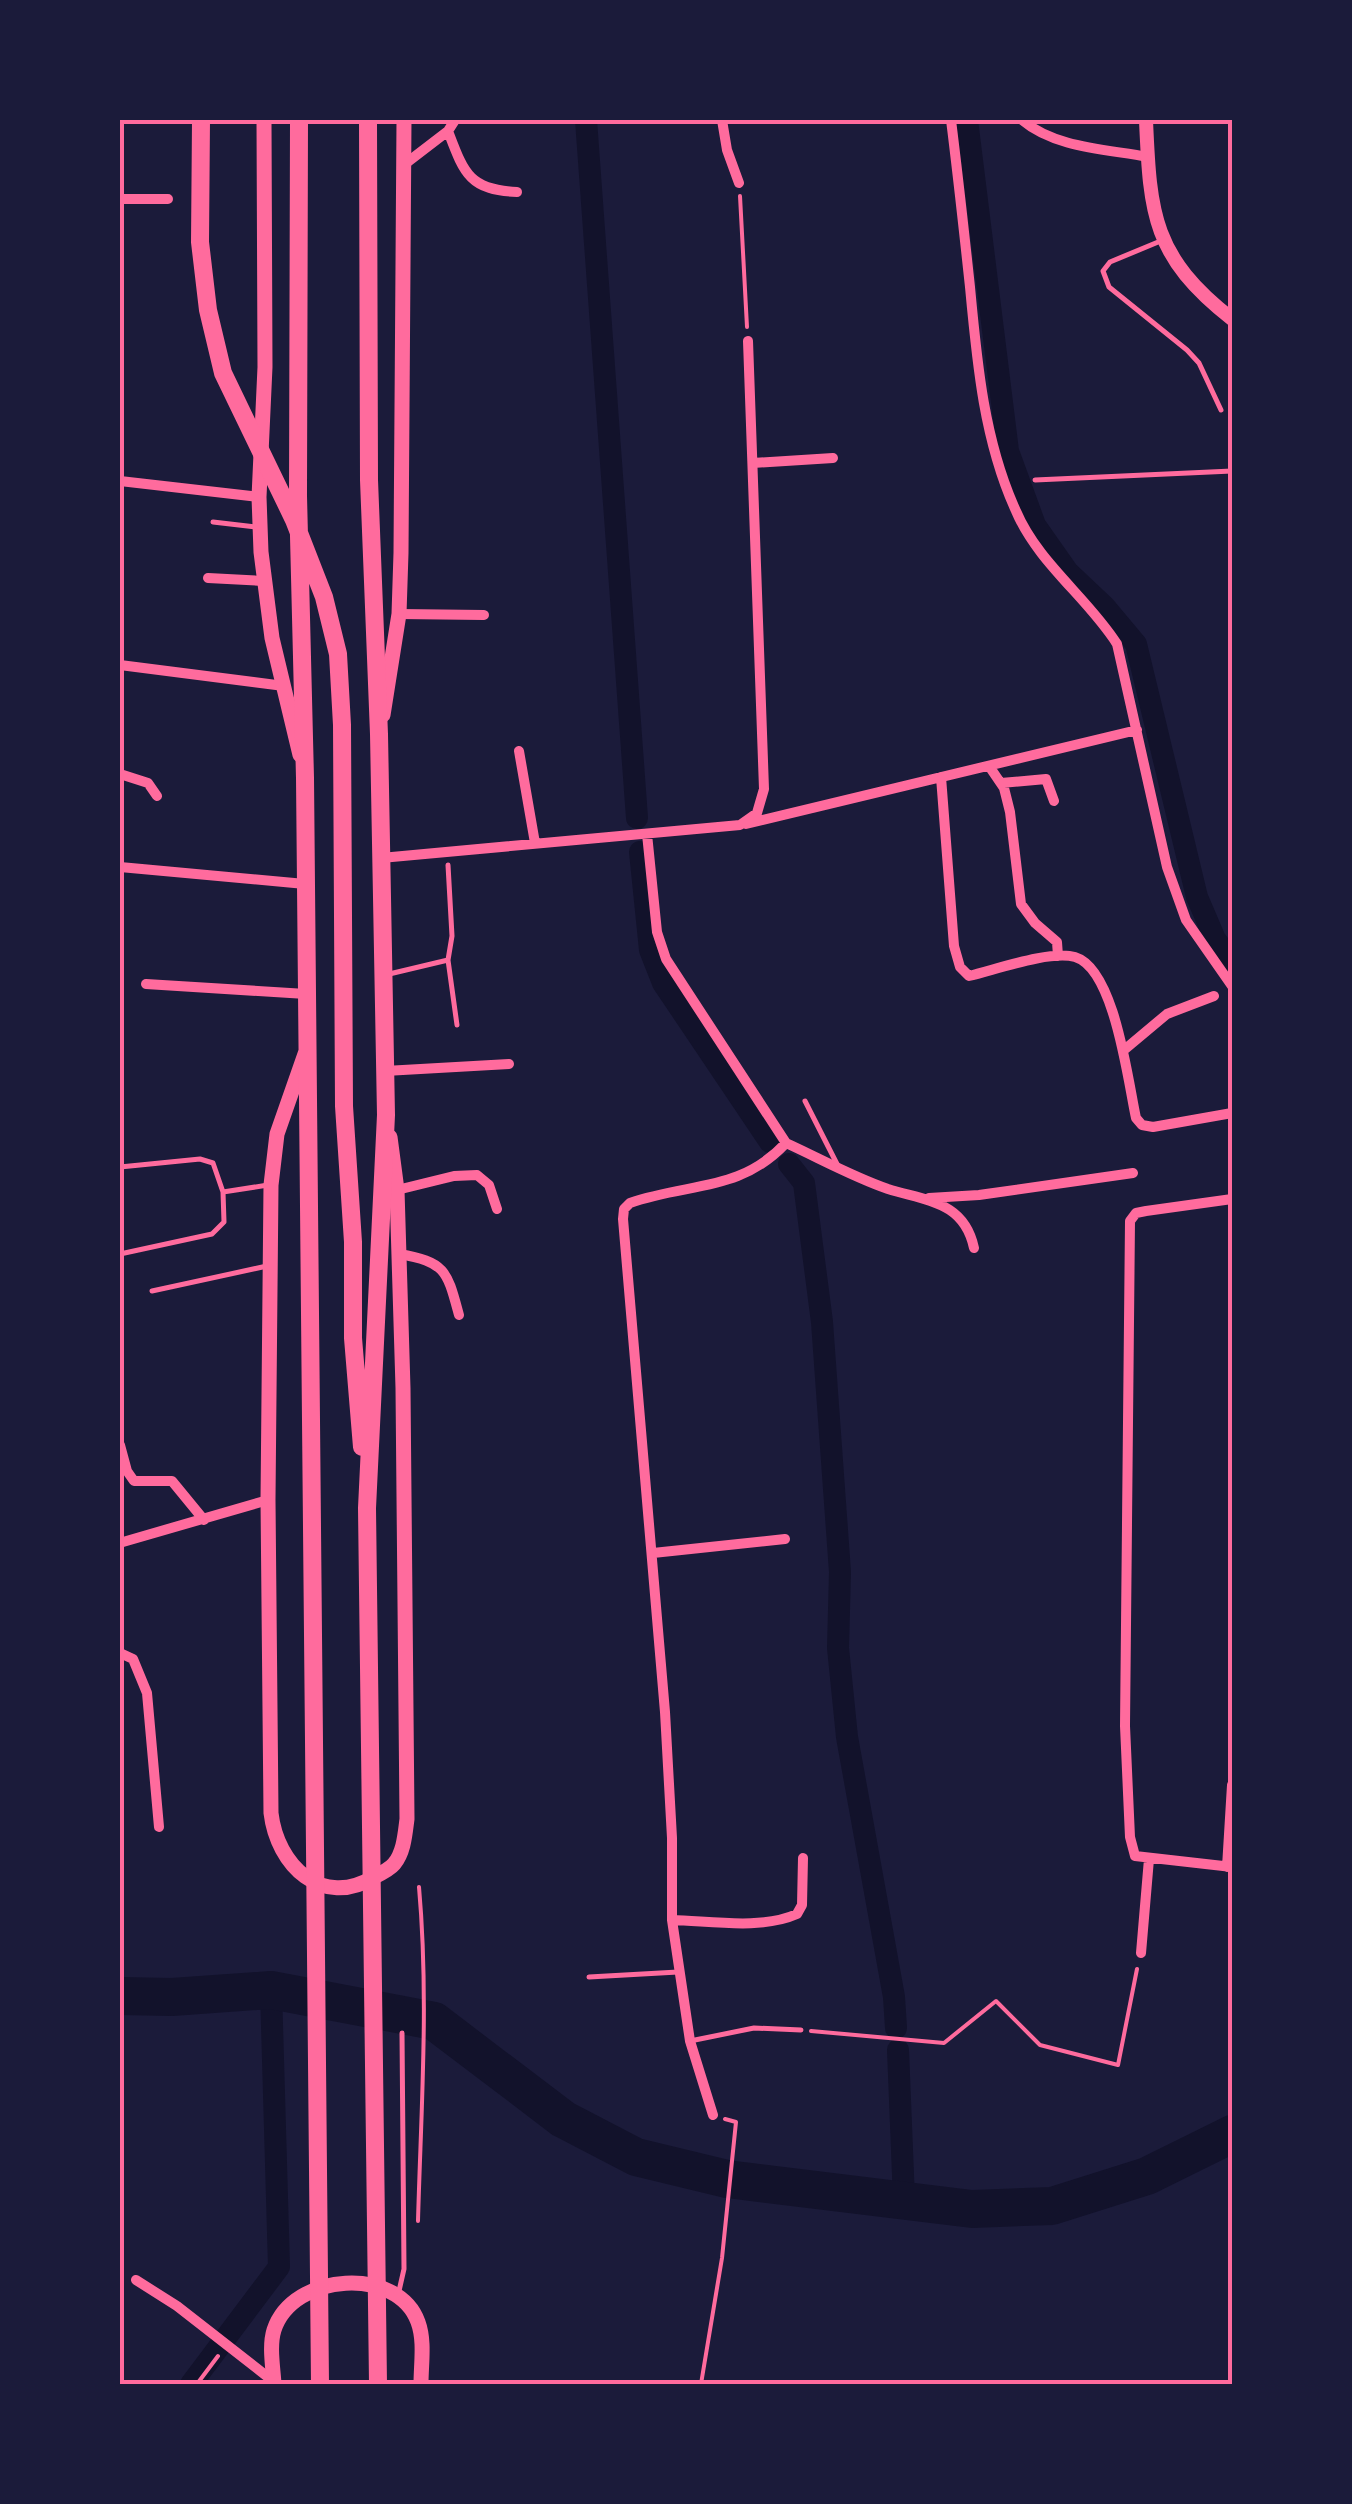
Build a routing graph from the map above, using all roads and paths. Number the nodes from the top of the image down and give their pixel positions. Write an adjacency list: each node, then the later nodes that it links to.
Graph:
1 (200, 120): 86 (main road)
2 (264, 120): 27 (main road)
3 (299, 120): 41 (main road)
4 (368, 120): 37 (main road)
5 (404, 120): 13 (main road)
6 (455, 120): 11 (street)
7 (722, 120): 14 (street)
8 (951, 120): 36 (street)
9 (1022, 120): 12 (street)
10 (1146, 120): 12 (street)
11 (448, 132): 13 (street); 15 (street)
12 (1148, 156): 18 (street)
13 (405, 164): 32 (main road)
14 (739, 183): 20 (path)
15 (518, 192)
16 (120, 199): 17 (street)
17 (168, 199)
18 (1162, 240): 19 (street); 21 (lane)
19 (1232, 319)
20 (748, 341): 23 (street)
21 (1222, 410)
22 (833, 458): 23 (street)
23 (753, 462): 46 (street)
24 (1232, 471): 25 (lane)
25 (1036, 480)
26 (120, 481): 27 (street)
27 (259, 497): 29 (main road)
28 (213, 522): 29 (lane)
29 (259, 527): 31 (main road)
30 (208, 578): 31 (street)
31 (264, 581): 35 (main road)
32 (398, 614): 33 (street); 37 (main road)
33 (484, 615)
34 (120, 665): 35 (street)
35 (284, 686): 41 (main road)
36 (1136, 730): 39 (street); 57 (street)
37 (380, 734): 49 (main road)
38 (519, 751): 48 (street)
39 (989, 766): 42 (street); 43 (street)
40 (120, 774): 44 (street)
41 (305, 778): 52 (main road)
42 (942, 778): 46 (street); 53 (street)
43 (1001, 783): 45 (street); 53 (street)
44 (157, 796)
45 (1054, 801)
46 (740, 825): 47 (street)
47 (647, 834): 48 (street); 68 (street)
48 (534, 843): 49 (street)
49 (380, 858): 55 (main road)
50 (448, 865): 54 (lane)
51 (120, 866): 52 (street)
52 (306, 884): 58 (main road)
53 (1058, 956): 62 (street)
54 (448, 960): 55 (lane); 60 (lane)
55 (382, 975): 64 (main road)
56 (146, 984): 58 (street)
57 (1232, 986)
58 (306, 994): 61 (main road)
59 (1214, 996): 62 (street)
60 (457, 1025)
61 (307, 1050): 72 (main road); 112 (main road)
62 (1124, 1050): 66 (street)
63 (510, 1064): 64 (street)
64 (385, 1071): 67 (main road)
65 (805, 1101): 69 (lane)
66 (1232, 1113)
67 (386, 1115): 73 (main road); 86 (main road)
68 (786, 1144): 69 (street); 90 (street)
69 (838, 1166): 75 (street)
70 (120, 1168): 74 (lane)
71 (1133, 1172): 75 (street)
72 (271, 1185): 74 (lane); 81 (main road)
73 (397, 1190): 77 (street); 80 (main road)
74 (223, 1192): 79 (lane)
75 (928, 1198): 78 (street)
76 (1232, 1200): 95 (street)
77 (496, 1208)
78 (974, 1248)
79 (120, 1254)
80 (400, 1254): 83 (street); 85 (main road)
81 (270, 1266): 82 (lane); 85 (main road)
82 (152, 1291)
83 (459, 1315)
84 (120, 1445): 87 (street)
85 (268, 1500): 87 (street)
86 (367, 1508): 113 (main road)
87 (204, 1520): 89 (street)
88 (785, 1539): 90 (street)
89 (123, 1542)
90 (652, 1553): 98 (street)
91 (120, 1653): 93 (street)
92 (1232, 1786): 96 (street)
93 (159, 1827)
94 (803, 1858): 98 (street)
95 (1149, 1858): 96 (street); 99 (street)
96 (1230, 1867)
97 (418, 1887): 106 (path)
98 (672, 1920): 100 (street)
99 (1141, 1953): 102 (path)
100 (678, 1972): 101 (lane); 104 (street)
101 (590, 1977)
102 (801, 2030): 104 (lane)
103 (402, 2033): 108 (lane)
104 (690, 2042): 105 (street)
105 (714, 2115): 115 (path)
106 (418, 2228)
107 (136, 2280): 109 (street)
108 (398, 2299): 110 (main road); 114 (main road)
109 (226, 2346): 110 (street); 111 (path)
110 (274, 2382)
111 (198, 2384)
112 (320, 2384)
113 (378, 2384)
114 (420, 2384)
115 (702, 2384)

